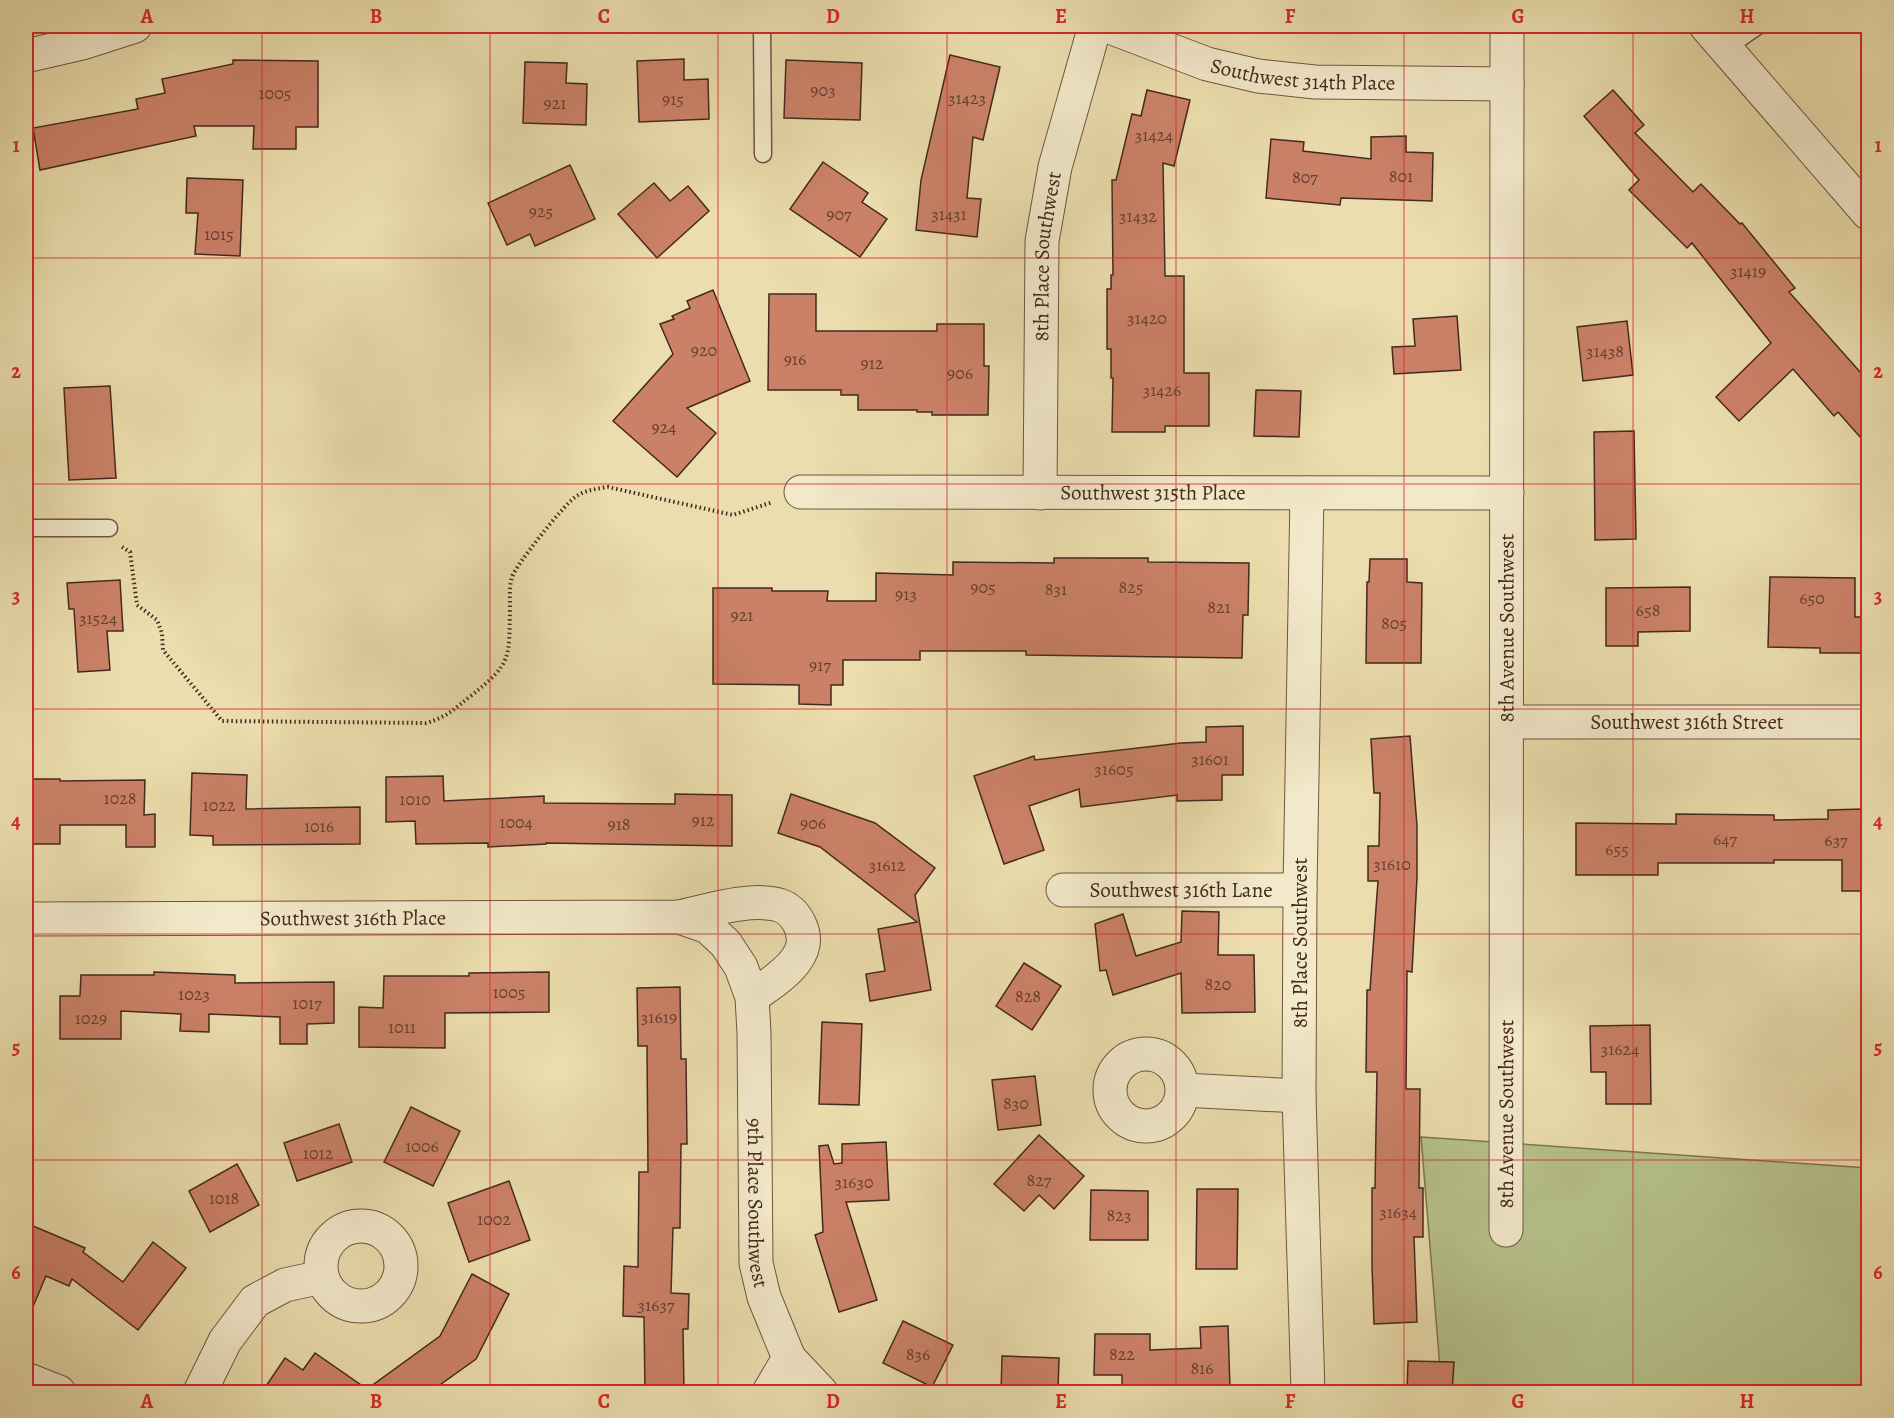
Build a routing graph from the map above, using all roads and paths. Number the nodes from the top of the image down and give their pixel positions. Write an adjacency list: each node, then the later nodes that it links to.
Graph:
1 (135, 26): 8 (street)
2 (762, 26): 10 (lane)
3 (1095, 26): 13 (street, 8th Place Southwest)
4 (1107, 26): 9 (street, Southwest 314th Place)
5 (1507, 26): 9 (street, 8th Avenue Southwest)
6 (1758, 26): 7 (lane)
7 (1716, 37): 11 (street)
8 (26, 56)
9 (1507, 84): 15 (street, 8th Avenue Southwest)
10 (763, 154)
11 (1869, 213)
12 (801, 492): 13 (street, Southwest 315th Place); 18 (path)
13 (1040, 493): 14 (street, Southwest 315th Place)
14 (1307, 493): 15 (street, Southwest 315th Place); 22 (street, 8th Place Southwest)
15 (1507, 493): 19 (street, 8th Avenue Southwest)
16 (26, 528): 17 (lane)
17 (109, 528)
18 (113, 545)
19 (1507, 722): 20 (street, Southwest 316th Street); 28 (street, 8th Avenue Southwest)
20 (1869, 722)
21 (1063, 890): 22 (street, Southwest 316th Lane)
22 (1300, 890): 27 (street, 8th Place Southwest)
23 (679, 917): 24 (street, Southwest 316th Place); 25 (street, 9th Place Southwest); 25 (street)
24 (26, 919)
25 (752, 997): 30 (street, 9th Place Southwest)
26 (1183, 1090): 27 (street)
27 (1299, 1096): 36 (street, 8th Place Southwest)
28 (1506, 1230)
29 (322, 1276): 33 (street)
30 (789, 1358): 34 (street); 35 (street, 9th Place Southwest)
31 (26, 1379): 32 (street)
32 (59, 1392)
33 (200, 1392)
34 (769, 1392)
35 (820, 1392)
36 (1308, 1392)

